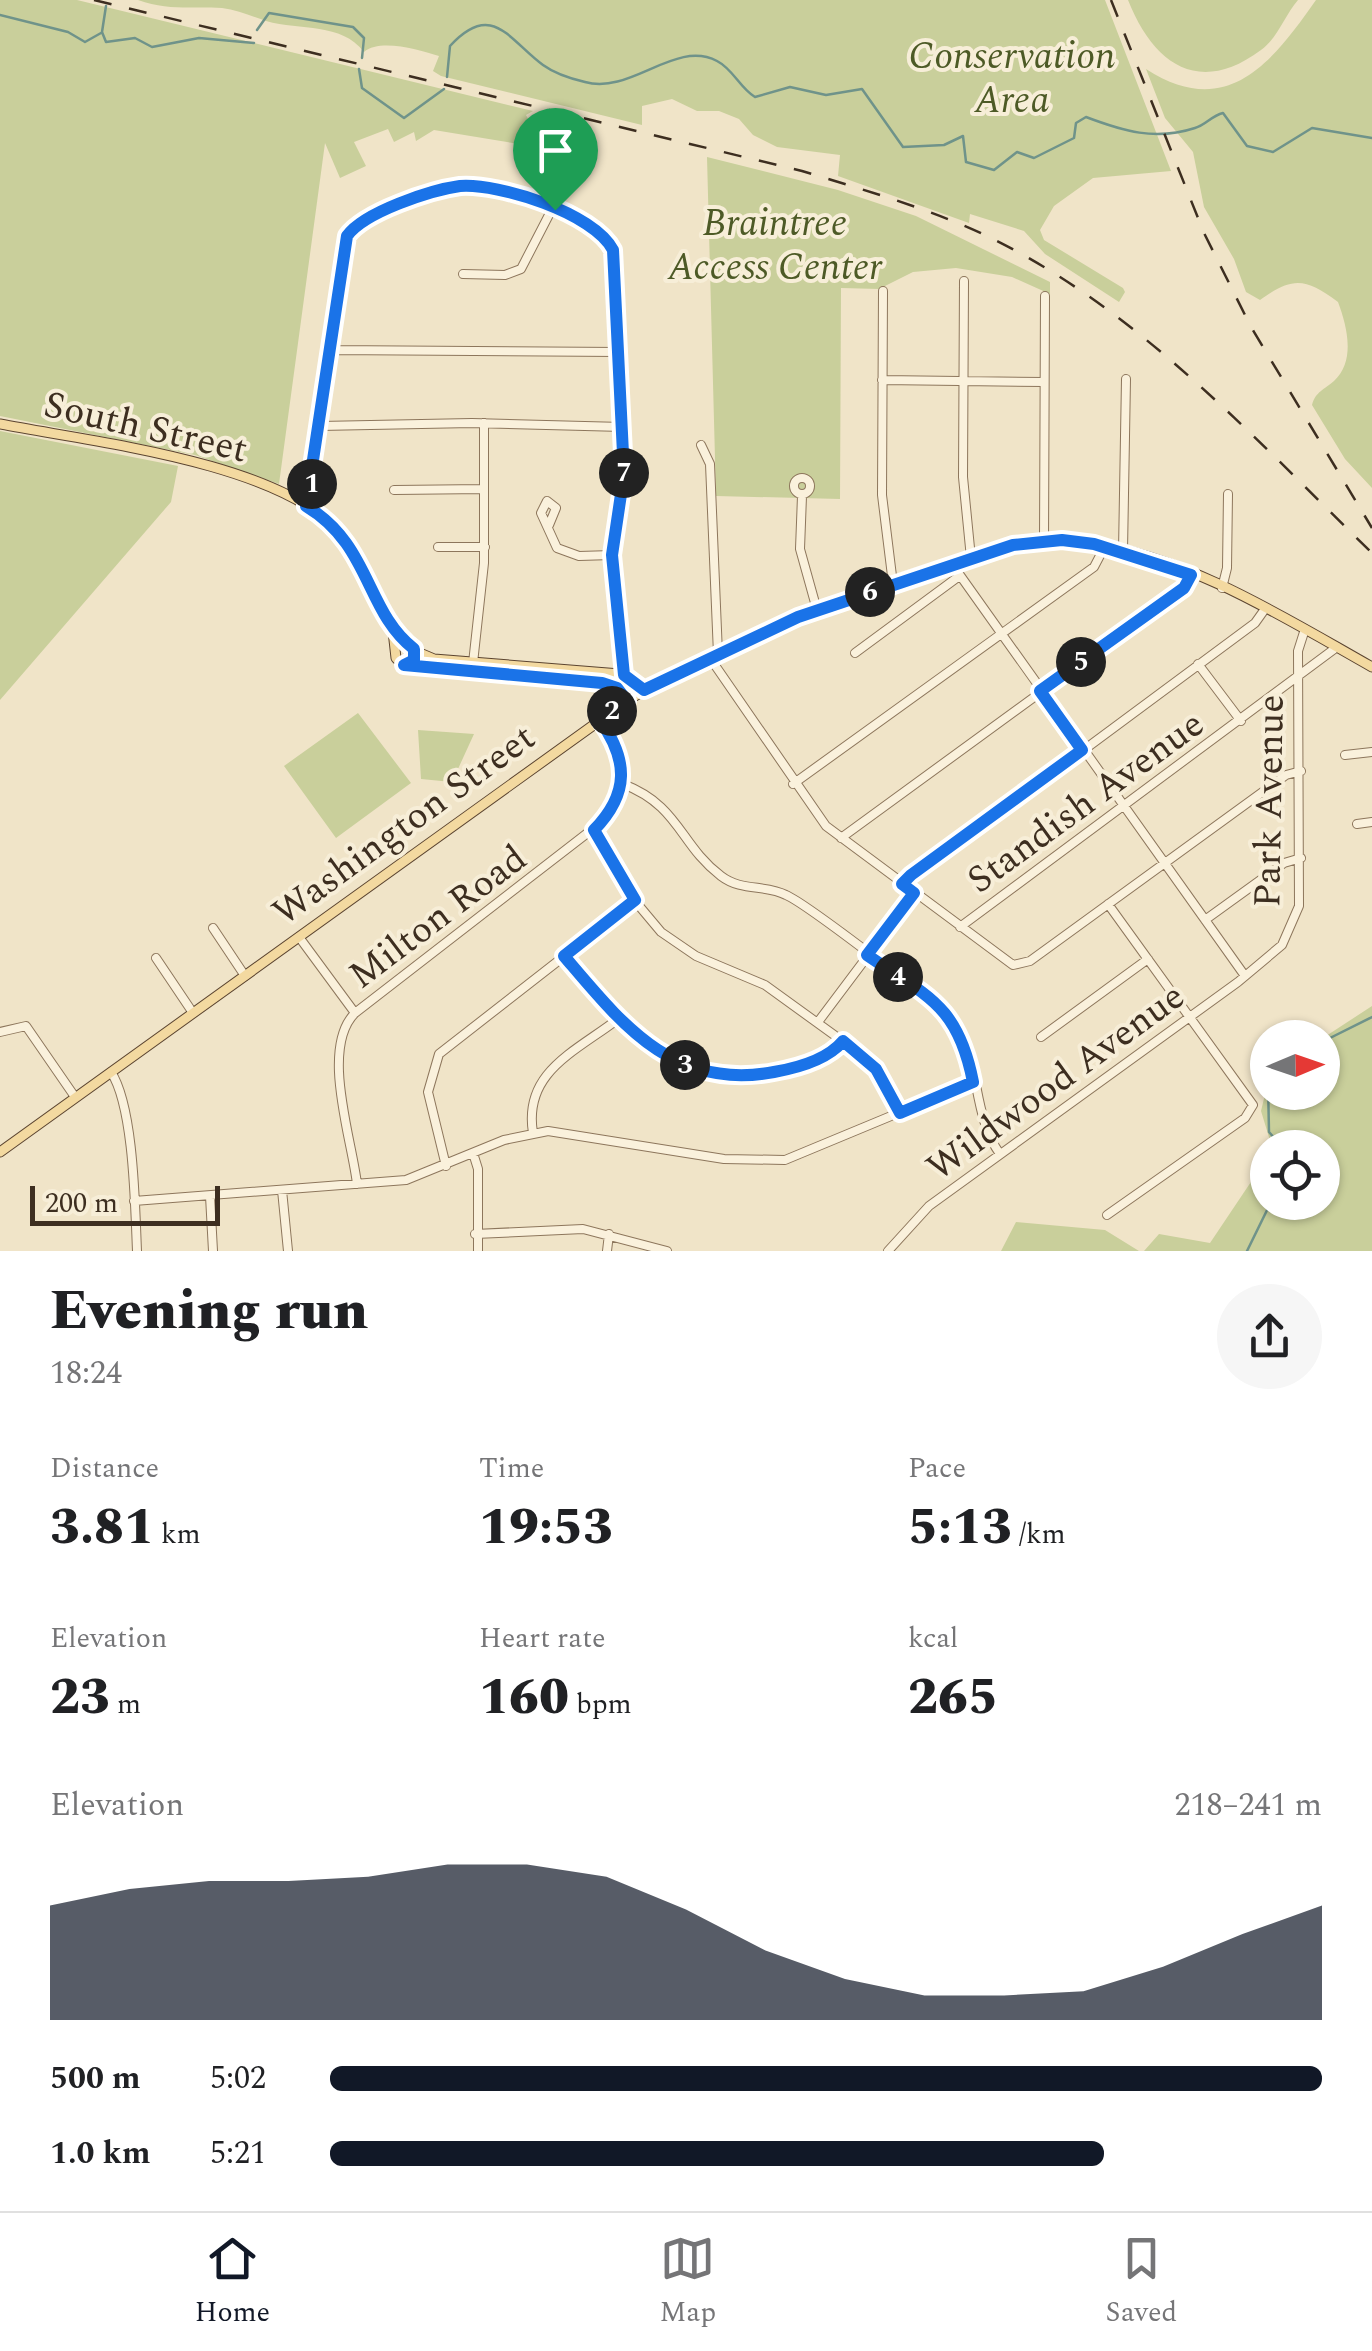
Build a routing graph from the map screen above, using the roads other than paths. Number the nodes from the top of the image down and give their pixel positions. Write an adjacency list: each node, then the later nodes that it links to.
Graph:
1 (583, 169): 2 (street)
2 (554, 210): 3 (street); 7 (street); 8 (street)
3 (463, 274)
4 (964, 281): 11 (street)
5 (883, 291): 10 (street)
6 (1045, 296): 12 (street)
7 (330, 350): 8 (street); 15 (street)
8 (620, 352): 16 (street)
9 (1126, 379): 28 (street)
10 (882, 380): 11 (street); 34 (street)
11 (963, 381): 12 (street); 30 (street)
12 (1044, 382): 24 (street)
13 (484, 423): 15 (street); 16 (street); 18 (street)
14 (0, 424): 22 (main road, South Street)
15 (320, 426): 22 (street)
16 (622, 427): 29 (street)
17 (701, 445): 45 (street)
18 (484, 489): 19 (street); 27 (street)
19 (394, 490)
20 (1228, 494): 35 (street)
21 (802, 496): 37 (street)
22 (306, 506): 38 (main road, South Street)
23 (549, 525): 29 (street)
24 (1044, 541): 25 (main road, Washington Street); 30 (main road, Washington Street)
25 (1105, 546): 28 (main road, Washington Street); 40 (street)
26 (438, 547): 27 (street)
27 (485, 547): 49 (street)
28 (1123, 550): 32 (main road, Washington Street)
29 (612, 555): 50 (street)
30 (971, 558): 31 (main road, Washington Street)
31 (952, 564): 33 (street); 34 (main road, Washington Street)
32 (1191, 575): 35 (main road, Washington Street); 53 (street)
33 (958, 577): 40 (street); 43 (street)
34 (893, 584): 37 (main road, Washington Street)
35 (1222, 588): 36 (main road, Washington Street)
36 (1265, 608): 39 (main road, Washington Street); 46 (street)
37 (817, 610): 45 (main road, Washington Street)
38 (390, 623): 41 (main road, South Street); 44 (main road, South Street)
39 (1305, 629): 42 (main road, Washington Street); 51 (street, Park Avenue)
40 (999, 634): 53 (street); 62 (street)
41 (412, 648): 44 (main road); 47 (main road); 49 (main road)
42 (1337, 648): 48 (main road, Washington Street); 51 (street, Standish Avenue)
43 (855, 653)
44 (395, 655): 47 (main road)
45 (714, 656): 52 (main road, Washington Street); 62 (street)
46 (1198, 664): 56 (street); 57 (street)
47 (404, 665): 49 (main road)
48 (1372, 667)
49 (473, 668): 50 (main road); 54 (main road)
50 (624, 675): 52 (main road)
51 (1298, 680): 56 (street, Standish Avenue); 60 (street, Park Avenue)
52 (644, 690): 54 (main road, Washington Street)
53 (1040, 691): 57 (street); 67 (street)
54 (627, 701): 55 (main road, Washington Street)
55 (600, 720): 61 (street); 77 (main road, Washington Street)
56 (1241, 720): 63 (street, Standish Avenue)
57 (1082, 750): 63 (street); 70 (street)
58 (1372, 752): 59 (street)
59 (1345, 755)
60 (1301, 771): 68 (street, Park Avenue); 69 (street)
61 (623, 784): 66 (street, Milton Road); 78 (street)
62 (793, 784): 67 (street)
63 (1123, 807): 69 (street); 75 (street, Standish Avenue)
64 (1372, 822): 65 (street)
65 (1357, 824)
66 (594, 830): 72 (street); 86 (street, Milton Road)
67 (841, 838): 70 (street)
68 (1300, 858): 74 (street); 82 (street, Park Avenue)
69 (1164, 864): 73 (street); 74 (street)
70 (902, 884): 71 (street)
71 (914, 893): 75 (street); 78 (street)
72 (635, 900): 79 (street); 89 (street)
73 (1108, 904): 75 (street); 81 (street)
74 (1205, 920): 84 (street)
75 (960, 927)
76 (213, 928): 83 (street)
77 (299, 937): 83 (main road, Washington Street); 86 (street)
78 (867, 955): 89 (street); 94 (street)
79 (564, 956): 88 (street); 101 (street)
80 (156, 958): 85 (street)
81 (1148, 959): 87 (street); 91 (street)
82 (1262, 963): 84 (street, Wildwood Avenue)
83 (244, 976): 85 (main road, Washington Street)
84 (1246, 976): 87 (street, Wildwood Avenue)
85 (193, 1013): 93 (main road, Washington Street)
86 (355, 1013): 102 (street, Milton Road)
87 (1190, 1016): 100 (street, Wildwood Avenue); 106 (street)
88 (618, 1019): 92 (street); 97 (street)
89 (818, 1022): 92 (street)
90 (4, 1032): 95 (street)
91 (1041, 1036)
92 (843, 1041): 96 (street)
93 (111, 1072): 95 (main road, Washington Street); 105 (street)
94 (973, 1082): 96 (street); 100 (street)
95 (75, 1097): 98 (main road, Washington Street)
96 (900, 1113): 97 (street)
97 (533, 1133): 99 (street)
98 (0, 1152)
99 (473, 1153): 101 (street); 107 (street)
100 (1000, 1154): 115 (street, Wildwood Avenue)
101 (446, 1166): 102 (street)
102 (357, 1184): 103 (street)
103 (282, 1190): 104 (street); 111 (street)
104 (210, 1196): 105 (street); 110 (street)
105 (134, 1201): 109 (street)
106 (1107, 1215)
107 (475, 1234): 108 (street); 112 (street)
108 (610, 1234): 113 (street); 114 (street)
109 (137, 1251)
110 (213, 1251)
111 (288, 1251)
112 (478, 1251)
113 (607, 1251)
114 (667, 1251)
115 (888, 1251)

